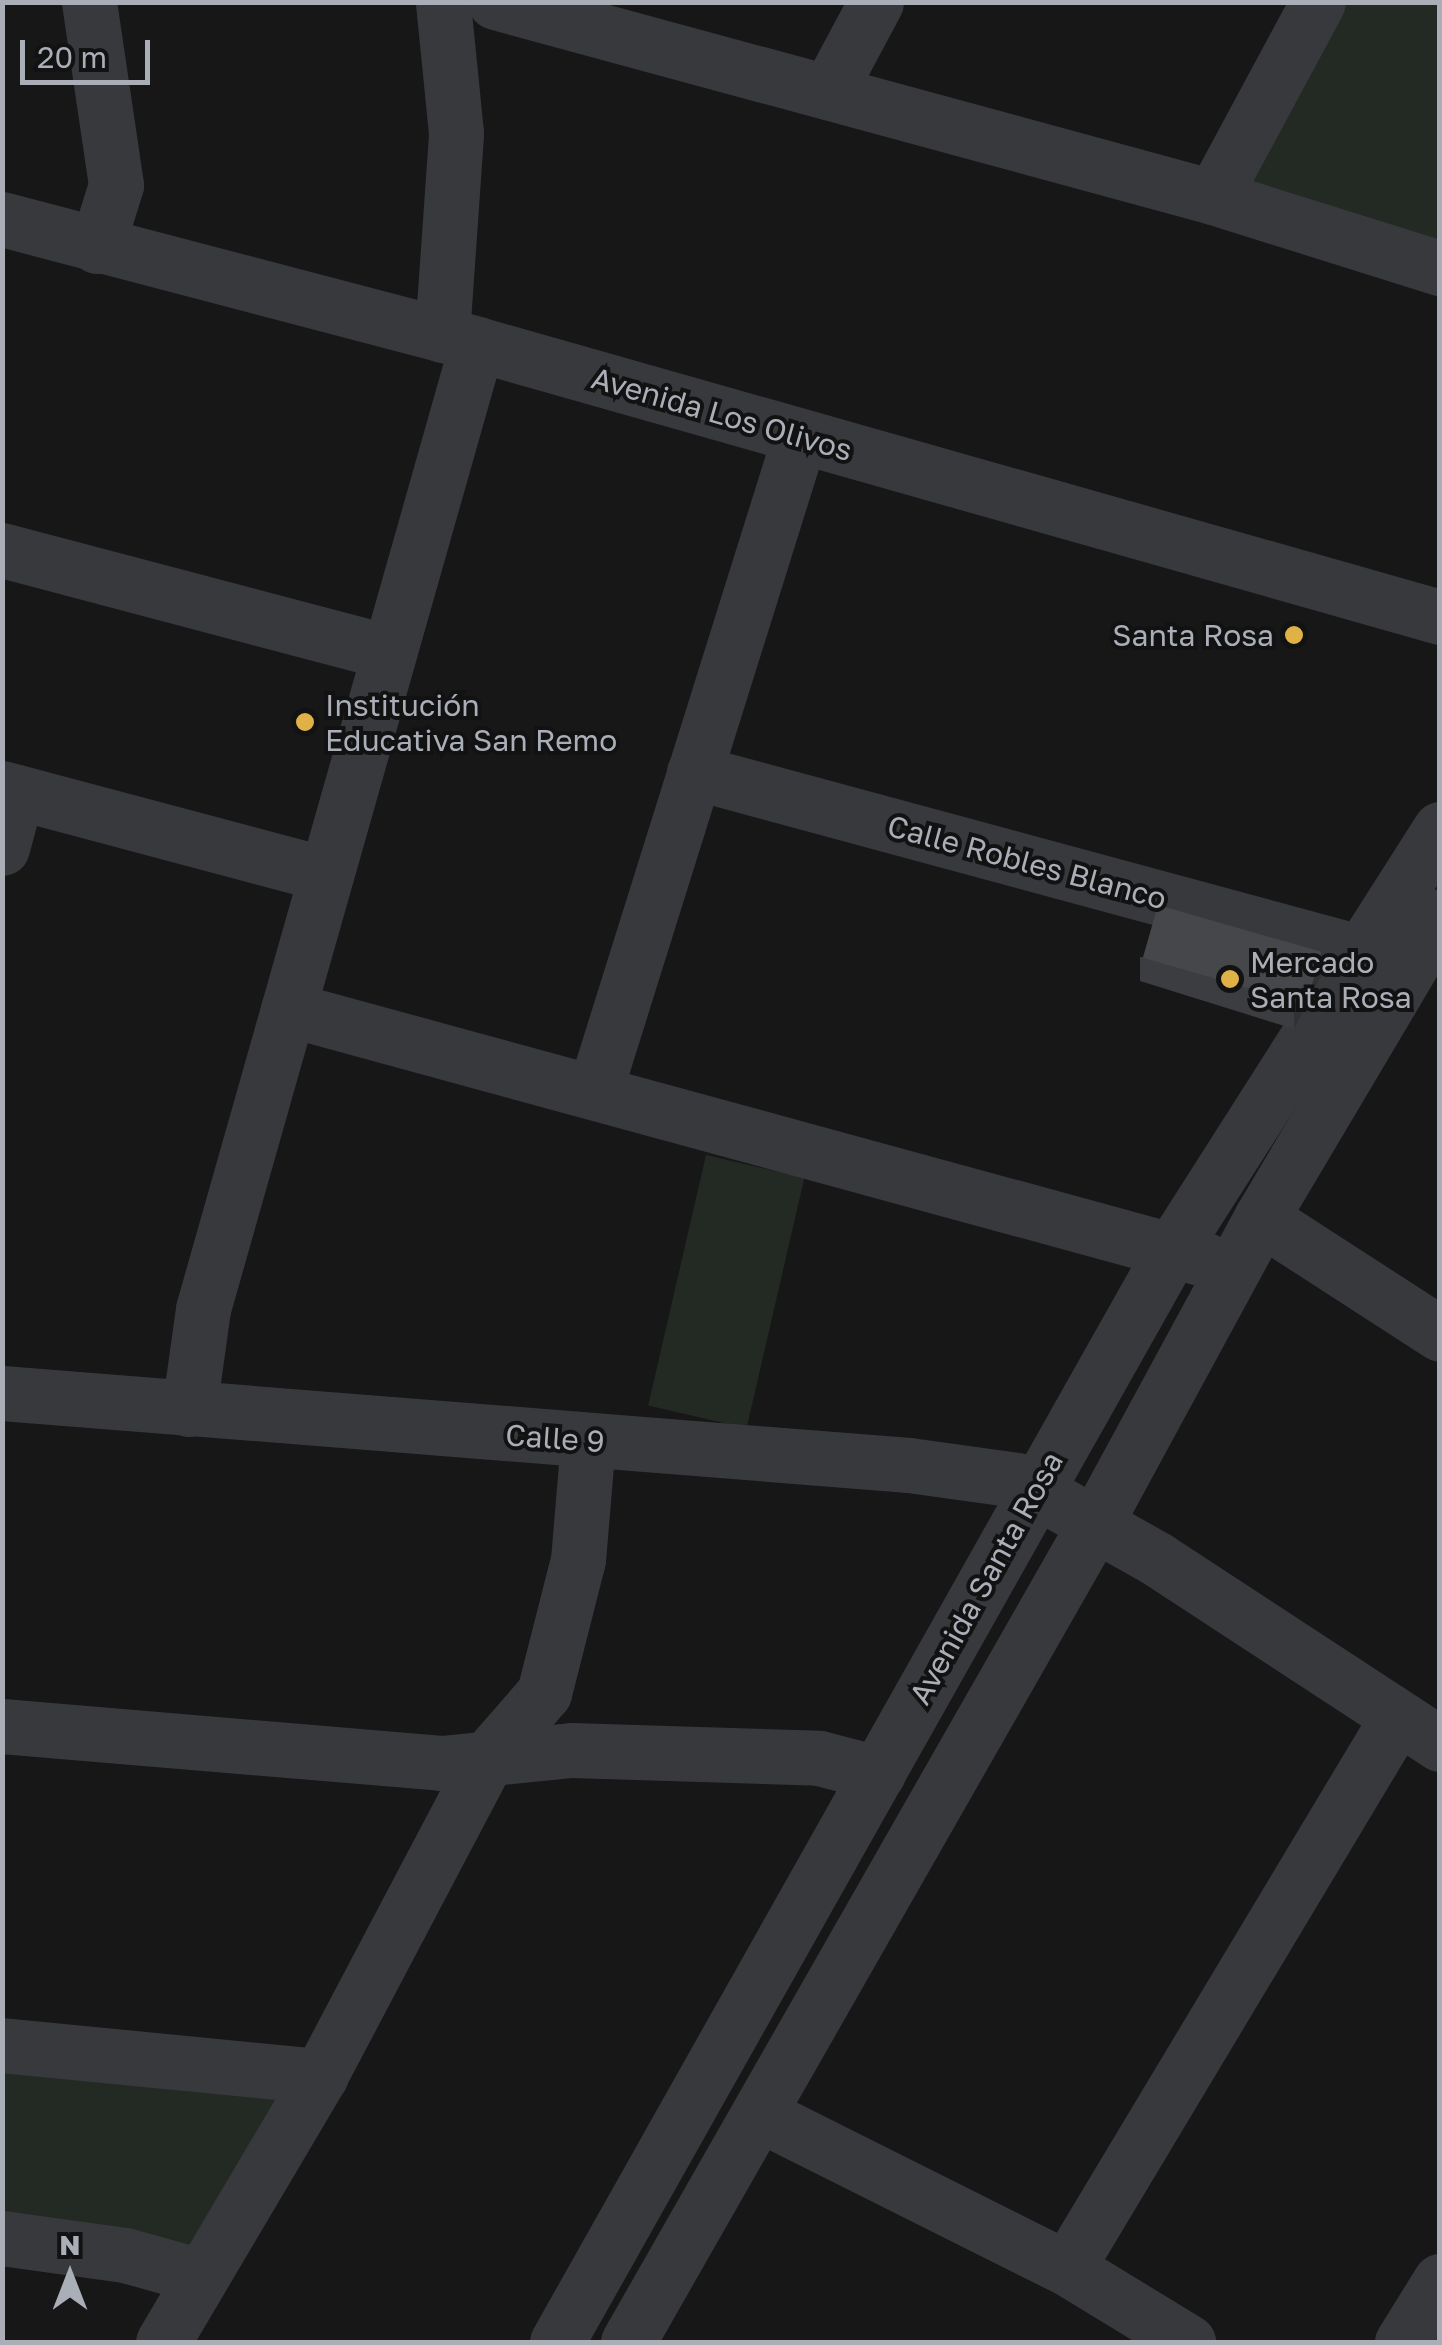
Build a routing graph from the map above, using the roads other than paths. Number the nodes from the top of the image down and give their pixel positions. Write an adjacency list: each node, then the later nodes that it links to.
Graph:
1 (90, 2): 9 (street)
2 (443, 2): 11 (street)
3 (494, 2): 6 (street)
4 (876, 2): 6 (street)
5 (1318, 2): 7 (street)
6 (828, 92): 7 (street)
7 (1213, 196): 10 (street)
8 (2, 219): 9 (street, Avenida Los Olivos)
9 (97, 246): 11 (street, Avenida Los Olivos)
10 (1440, 268)
11 (459, 340): 12 (street, Avenida Los Olivos); 15 (street)
12 (800, 436): 14 (street, Avenida Los Olivos); 16 (street)
13 (2, 550): 15 (street)
14 (1436, 602)
15 (389, 652): 20 (street)
16 (694, 772): 22 (street, Calle Robles Blanco); 24 (street)
17 (10, 790): 19 (street); 20 (street)
18 (1440, 828): 22 (street, Avenida Santa Rosa)
19 (2, 848)
20 (326, 874): 23 (street)
21 (1440, 916): 25 (street)
22 (1359, 952): 26 (street, Avenida Santa Rosa)
23 (288, 1009): 24 (street); 30 (street)
24 (594, 1090): 26 (street)
25 (1260, 1218): 27 (street); 28 (street)
26 (1173, 1248): 27 (street); 32 (street, Avenida Santa Rosa)
27 (1235, 1270): 33 (street)
28 (1440, 1334)
29 (2, 1393): 30 (street, Calle 9)
30 (188, 1409): 31 (street, Calle 9)
31 (588, 1440): 32 (street, Calle 9); 36 (street)
32 (1036, 1489): 33 (street, Calle 9); 37 (street, Avenida Santa Rosa)
33 (1096, 1522): 35 (street, Calle 9); 40 (street)
34 (2, 1726): 36 (street)
35 (1418, 1731): 42 (street)
36 (488, 1756): 37 (street); 39 (street)
37 (878, 1773): 46 (street, Avenida Santa Rosa)
38 (2, 2045): 39 (street)
39 (320, 2076): 43 (street)
40 (759, 2114): 42 (street); 47 (street)
41 (2, 2238): 43 (street)
42 (1067, 2268): 48 (street)
43 (200, 2276): 45 (street)
44 (1440, 2282): 49 (street)
45 (163, 2342)
46 (557, 2342)
47 (628, 2342)
48 (1188, 2342)
49 (1402, 2342)

